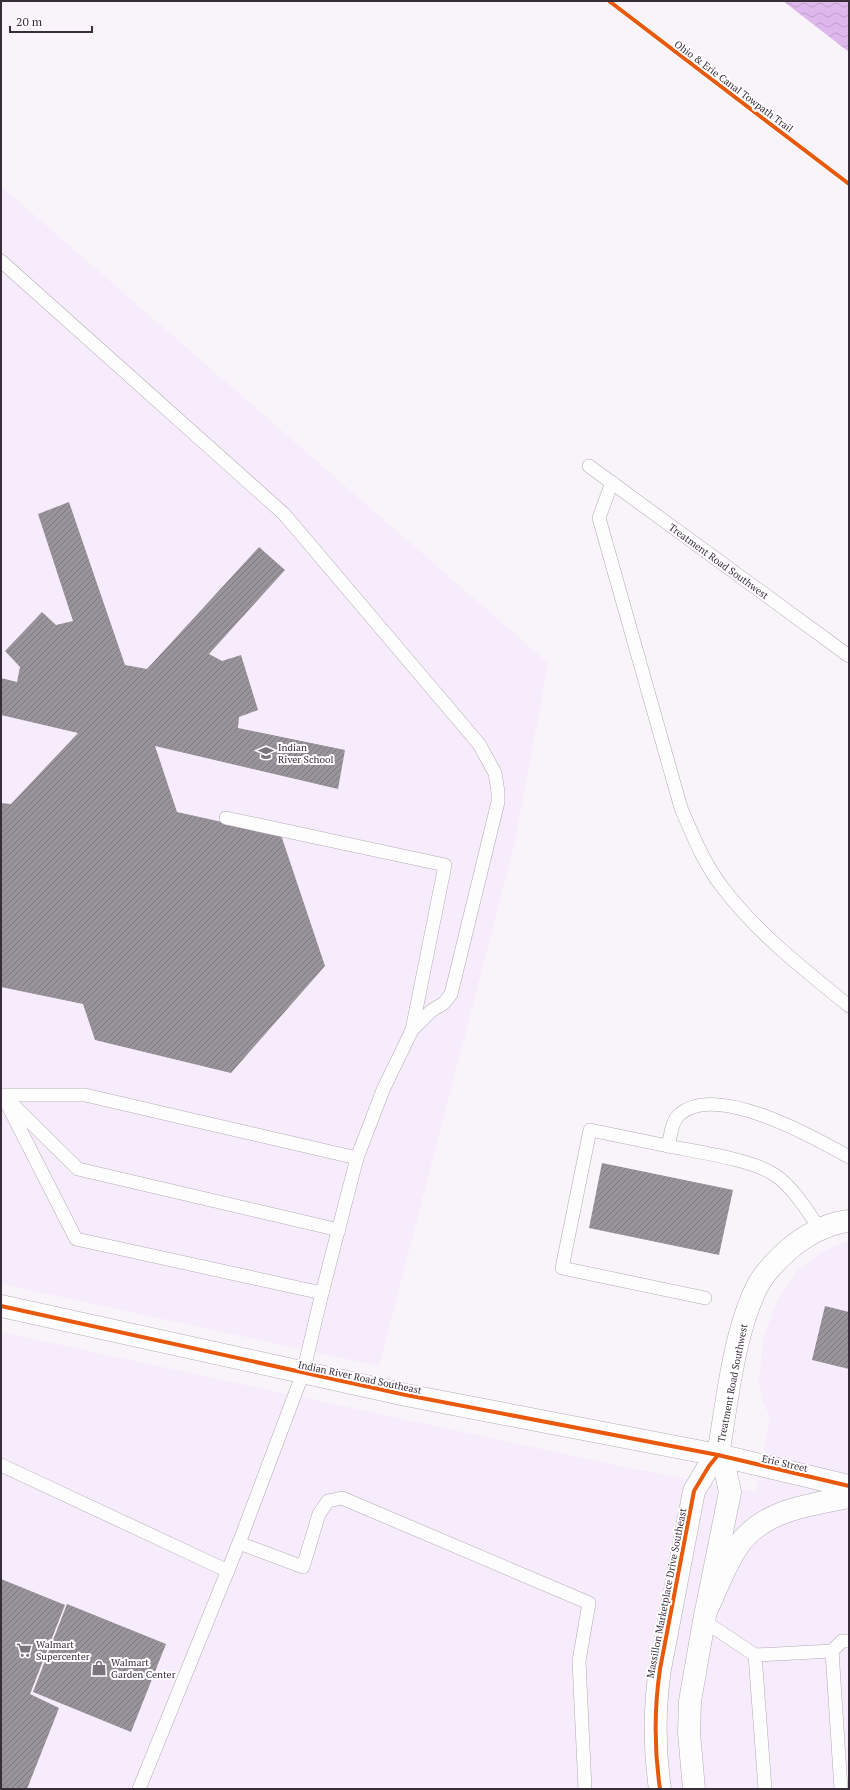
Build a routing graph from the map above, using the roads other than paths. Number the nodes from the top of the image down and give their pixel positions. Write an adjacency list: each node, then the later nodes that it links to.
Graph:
1 (1, 261): 7 (lane)
2 (589, 466): 3 (lane, Treatment Road Southwest)
3 (612, 482): 4 (lane, Treatment Road Southwest); 6 (lane)
4 (849, 656)
5 (226, 818): 7 (lane)
6 (849, 1006)
7 (412, 1030): 11 (lane)
8 (2, 1096): 11 (lane); 14 (lane); 15 (lane)
9 (668, 1146): 10 (lane); 13 (lane); 16 (lane)
10 (849, 1157)
11 (357, 1158): 14 (lane)
12 (849, 1221): 13 (street, Treatment Road Southwest)
13 (820, 1229): 19 (street, Treatment Road Southwest)
14 (339, 1230): 15 (lane)
15 (322, 1293): 18 (lane)
16 (705, 1298)
17 (1, 1306): 18 (street, Indian River Road Southeast)
18 (303, 1373): 19 (street, Indian River Road Southeast); 22 (lane)
19 (718, 1455): 21 (street, Erie Street); 24 (street); 30 (street, Massillon Marketplace Drive Southeast)
20 (2, 1469): 23 (lane)
21 (846, 1485): 24 (street)
22 (239, 1543): 23 (lane); 29 (lane)
23 (228, 1570): 28 (lane)
24 (705, 1615): 27 (lane); 31 (street)
25 (849, 1641): 26 (lane)
26 (832, 1651): 27 (lane); 33 (lane)
27 (755, 1655): 32 (lane)
28 (139, 1789)
29 (585, 1789)
30 (660, 1789)
31 (694, 1789)
32 (765, 1789)
33 (841, 1789)

